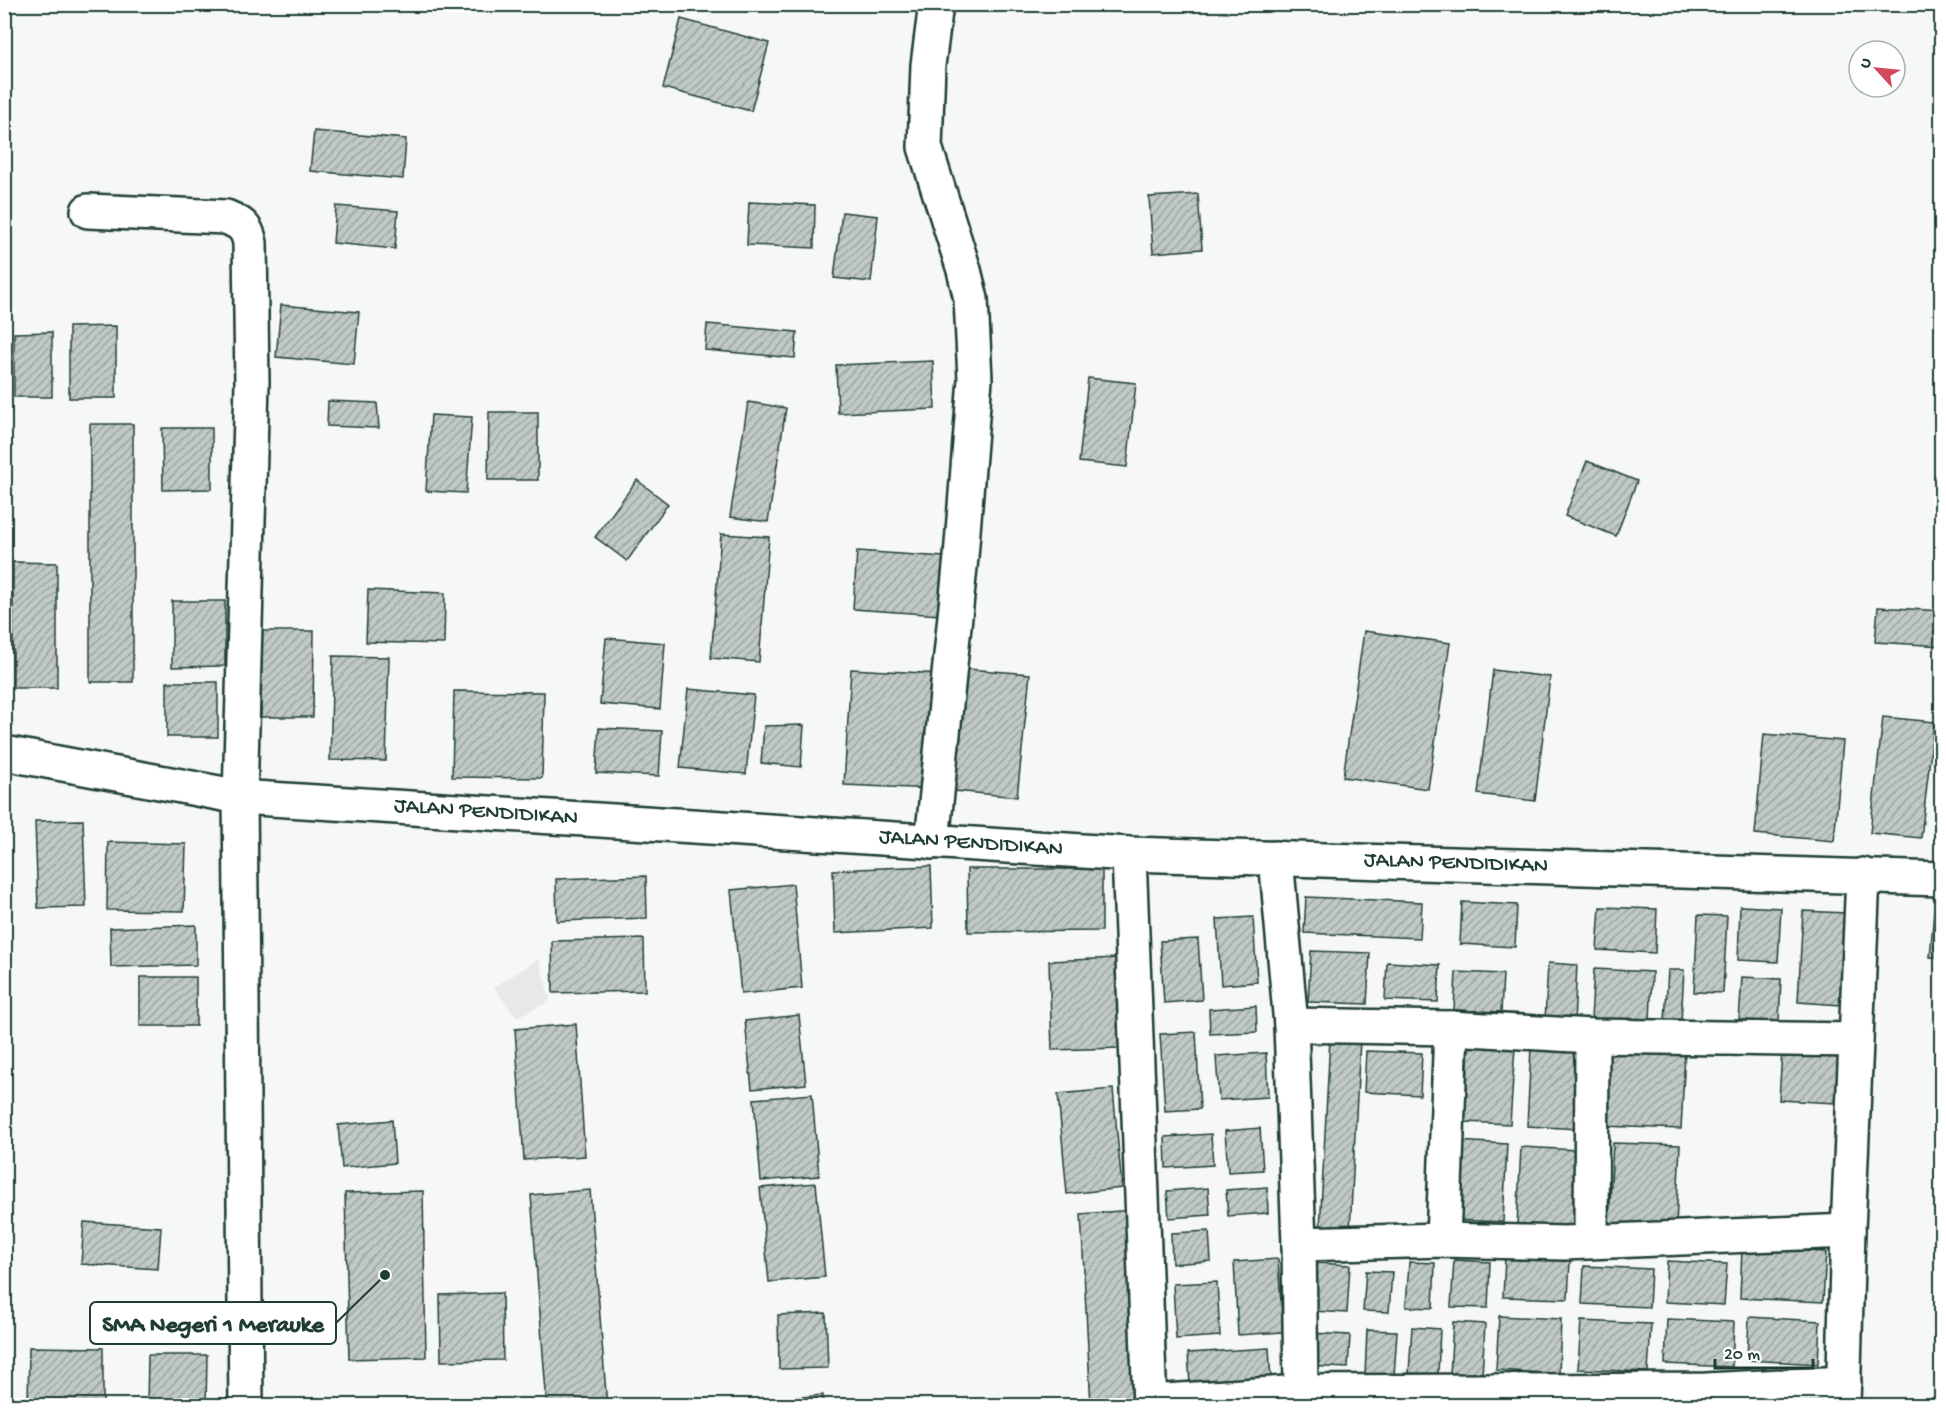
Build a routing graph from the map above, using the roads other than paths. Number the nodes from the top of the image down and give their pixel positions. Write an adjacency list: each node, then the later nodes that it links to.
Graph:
1 (936, 4): 5 (street)
2 (88, 211): 4 (street)
3 (4, 753): 4 (street, JALAN PENDIDIKAN)
4 (240, 797): 5 (street, JALAN PENDIDIKAN); 21 (street)
5 (932, 842): 6 (street, JALAN PENDIDIKAN)
6 (1129, 854): 7 (street, JALAN PENDIDIKAN); 20 (street)
7 (1276, 858): 8 (street, JALAN PENDIDIKAN); 10 (street)
8 (1863, 875): 9 (street, JALAN PENDIDIKAN); 13 (street)
9 (1941, 879)
10 (1291, 1025): 11 (street); 17 (street)
11 (1451, 1028): 12 (street); 15 (street)
12 (1593, 1036): 13 (street); 16 (street)
13 (1856, 1040): 14 (street)
14 (1848, 1231): 16 (street); 19 (street)
15 (1443, 1240): 16 (street); 17 (street)
16 (1591, 1240)
17 (1299, 1244): 18 (street)
18 (1301, 1392): 19 (street); 20 (street)
19 (1844, 1395)
20 (1150, 1404)
21 (246, 1406)

